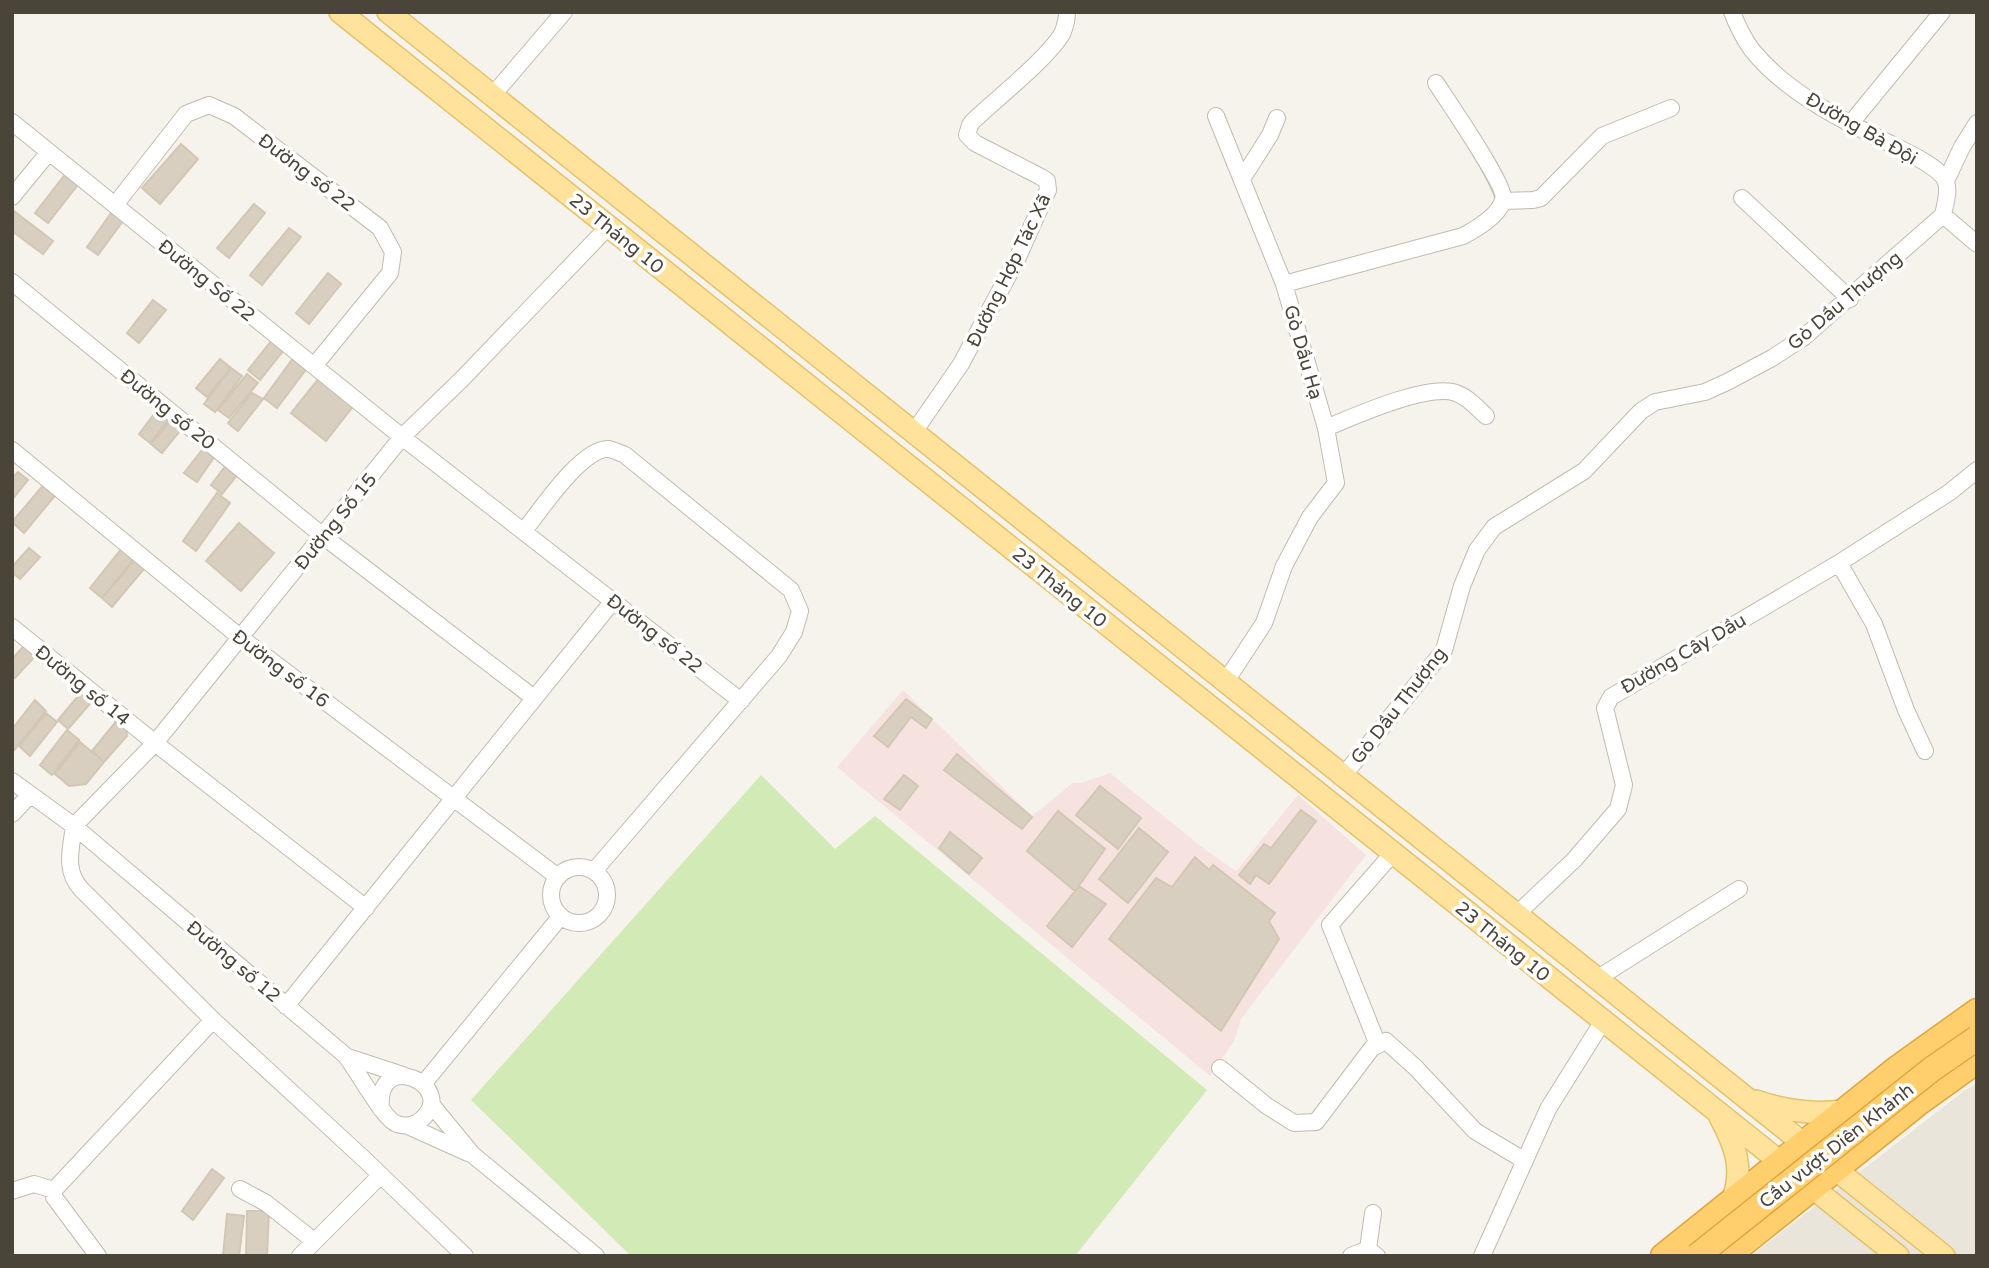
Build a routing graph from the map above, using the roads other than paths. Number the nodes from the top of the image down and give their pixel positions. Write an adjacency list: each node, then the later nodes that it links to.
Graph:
1 (340, 12): 12 (main road, 23 Tháng 10)
2 (388, 12): 8 (main road, 23 Tháng 10)
3 (564, 12): 8 (street)
4 (1067, 12): 32 (street, Đường Hợp Tác Xã)
5 (1732, 12): 14 (street, Đường Bà Đội)
6 (1942, 12): 14 (street)
7 (1436, 83): 21 (street)
8 (492, 96): 12 (main road); 32 (main road, 23 Tháng 10)
9 (1671, 108): 21 (street)
10 (1216, 116): 17 (street)
11 (1277, 118): 17 (street)
12 (474, 119): 24 (main road, 23 Tháng 10)
13 (12, 122): 16 (street, Đường Số 22)
14 (1851, 123): 18 (street, Đường Bà Đội)
15 (1977, 123): 18 (street)
16 (49, 152): 19 (street); 22 (street, Đường Số 22)
17 (1242, 179): 27 (street)
18 (1946, 181): 23 (street)
19 (12, 197)
20 (1742, 198): 28 (street)
21 (1503, 201): 27 (street, Gò Dầu Hạ)
22 (115, 205): 29 (street, Đường Số 22); 29 (street, Đường số 22)
23 (1943, 215): 25 (street); 28 (street, Gò Dầu Thượng)
24 (609, 226): 33 (street, Đường Số 15); 52 (main road, 23 Tháng 10)
25 (1977, 244)
26 (12, 282): 37 (street, Đường số 20)
27 (1284, 284): 31 (street, Gò Dầu Hạ)
28 (1850, 299): 47 (street, Gò Dầu Thượng)
29 (314, 366): 33 (street, Đường Số 22)
30 (1486, 416): 31 (street)
31 (1326, 428): 42 (street, Gò Dầu Hạ)
32 (914, 432): 42 (main road, 23 Tháng 10)
33 (402, 438): 36 (street, Đường số 22); 37 (street, Đường Số 15)
34 (12, 450): 41 (street, Đường số 16)
35 (1977, 470): 38 (street, Đường Cây Dầu)
36 (524, 531): 39 (street, Đường số 22); 44 (street)
37 (323, 536): 41 (street, Đường Số 15); 43 (street, Đường số 20)
38 (1839, 563): 46 (street); 57 (street, Đường Cây Dầu)
39 (613, 601): 43 (street); 44 (street, Đường số 22)
40 (12, 627): 45 (street, Đường số 14)
41 (241, 638): 45 (street, Đường Số 15); 54 (street, Đường số 16)
42 (1226, 681): 47 (main road, 23 Tháng 10)
43 (534, 698): 56 (street)
44 (741, 701): 53 (street)
45 (155, 743): 51 (street, Đường Số 15); 56 (street, Đường số 14)
46 (1925, 751)
47 (1344, 775): 57 (main road, 23 Tháng 10)
48 (12, 781): 49 (street)
49 (30, 795): 50 (street); 51 (street)
50 (12, 814)
51 (74, 826): 60 (street, Đường số 12); 62 (street)
52 (1393, 853): 63 (main road, 23 Tháng 10); 65 (street)
53 (594, 871): 54 (street); 58 (street)
54 (558, 877): 58 (street)
55 (1740, 889): 59 (street)
56 (366, 908): 60 (street)
57 (1518, 913): 59 (main road, 23 Tháng 10)
58 (561, 916): 70 (street)
59 (1598, 978): 71 (main road, 23 Tháng 10)
60 (286, 1006): 66 (street, Đường số 12)
61 (1977, 1012): 75 (highway)
62 (214, 1020): 82 (street); 85 (street)
63 (1603, 1021): 74 (main road, 23 Tháng 10); 79 (street)
64 (1977, 1038): 98 (highway, Cầu vượt Diên Khánh, bridge)
65 (1378, 1045): 68 (street); 79 (street)
66 (346, 1056): 69 (street); 73 (street, Đường số 12)
67 (1977, 1061): 81 (highway)
68 (1220, 1068)
69 (403, 1075): 70 (street); 73 (street)
70 (424, 1083): 72 (street)
71 (1745, 1097): 75 (main road); 77 (main road, 23 Tháng 10)
72 (431, 1104): 76 (street); 78 (street)
73 (381, 1109): 76 (street)
74 (1716, 1109): 80 (main road, 23 Tháng 10); 87 (main road)
75 (1843, 1111): 77 (highway)
76 (408, 1126): 78 (street)
77 (1802, 1143): 80 (highway); 81 (main road, 23 Tháng 10)
78 (473, 1155): 94 (street)
79 (1525, 1161): 96 (street)
80 (1781, 1161): 83 (main road, 23 Tháng 10); 87 (highway)
81 (1836, 1170): 83 (highway); 101 (main road, 23 Tháng 10)
82 (381, 1175): 89 (street); 93 (street)
83 (1813, 1187): 99 (highway); 100 (main road, 23 Tháng 10)
84 (240, 1189): 89 (street)
85 (54, 1190): 86 (street); 91 (street)
86 (12, 1191)
87 (1733, 1199): 97 (highway)
88 (1373, 1213): 90 (street)
89 (314, 1241): 92 (street)
90 (1373, 1253): 95 (street)
91 (99, 1256)
92 (300, 1256)
93 (465, 1256)
94 (596, 1256)
95 (1351, 1256)
96 (1482, 1256)
97 (1663, 1256)
98 (1697, 1256)
99 (1728, 1256)
100 (1898, 1256)
101 (1944, 1256)

